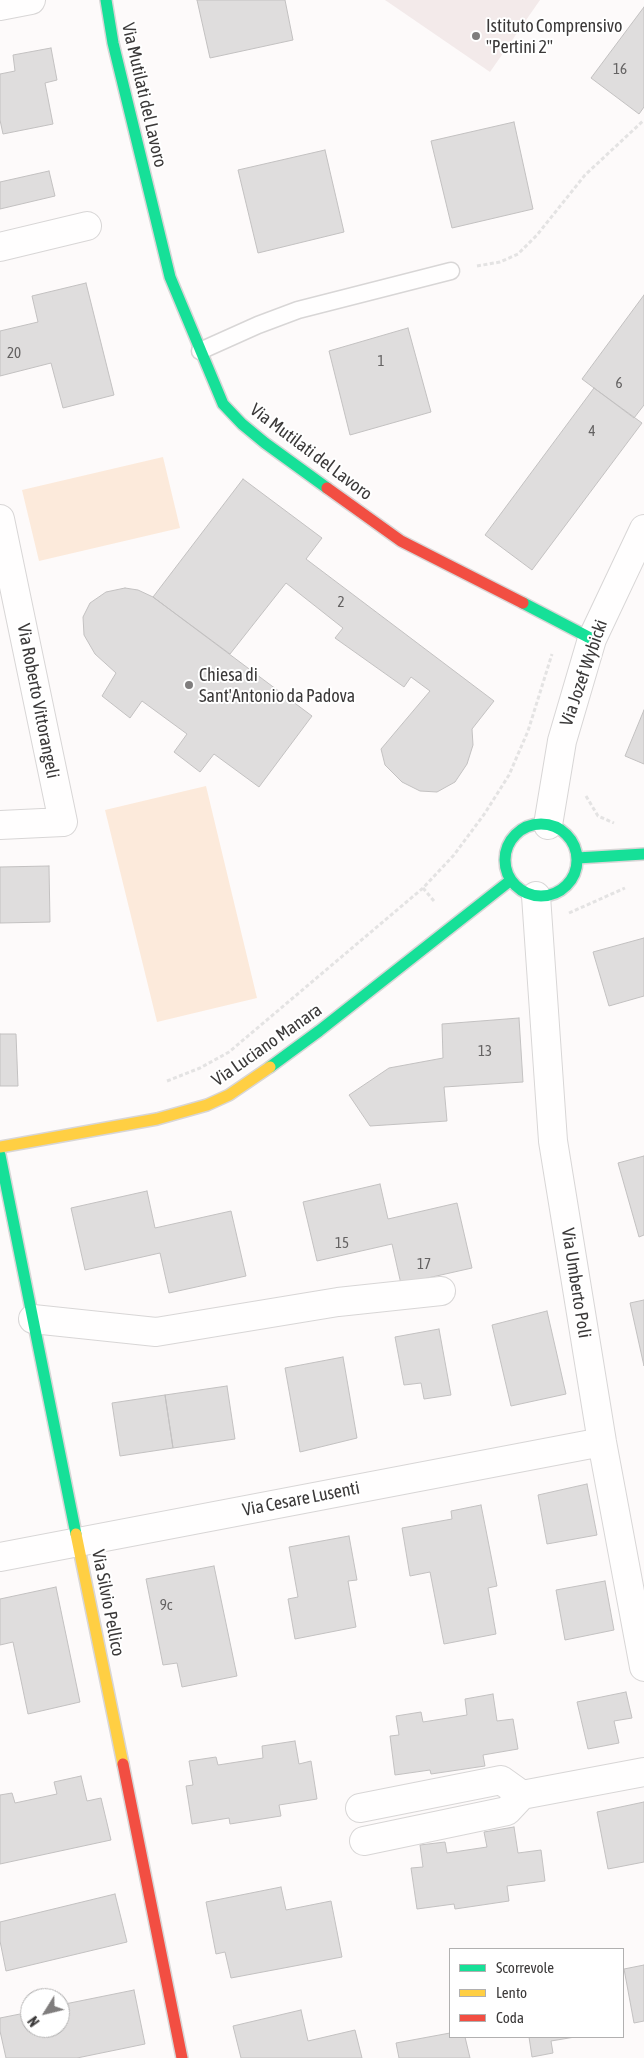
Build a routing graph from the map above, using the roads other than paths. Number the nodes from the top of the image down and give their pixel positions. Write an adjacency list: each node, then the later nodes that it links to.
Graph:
1 (31, 0): 3 (street)
2 (106, 0): 7 (street, Via Mutilati del Lavoro)
3 (0, 6)
4 (87, 226): 5 (street)
5 (0, 247)
6 (451, 271): 7 (lane)
7 (200, 351): 10 (street, Via Mutilati del Lavoro)
8 (0, 519): 11 (street, Via Roberto Vittorangeli)
9 (644, 529): 10 (street, Via Jozef Wybicki)
10 (592, 639): 12 (street, Via Jozef Wybicki)
11 (0, 825)
12 (548, 825): 14 (street); 15 (street)
13 (644, 854): 14 (street)
14 (577, 858): 16 (street)
15 (511, 880): 16 (street); 17 (street, Via Luciano Manara)
16 (536, 896): 21 (street, Via Umberto Poli)
17 (0, 1147)
18 (0, 1155): 20 (street, Via Silvio Pellico)
19 (441, 1291): 20 (street)
20 (33, 1319): 22 (street, Via Silvio Pellico)
21 (602, 1442): 22 (street, Via Cesare Lusenti); 24 (street, Via Umberto Poli)
22 (78, 1541): 23 (street, Via Cesare Lusenti); 29 (street, Via Silvio Pellico)
23 (0, 1556)
24 (644, 1667)
25 (644, 1772): 26 (street)
26 (522, 1795): 27 (street); 28 (street)
27 (360, 1808)
28 (364, 1841)
29 (182, 2058)

